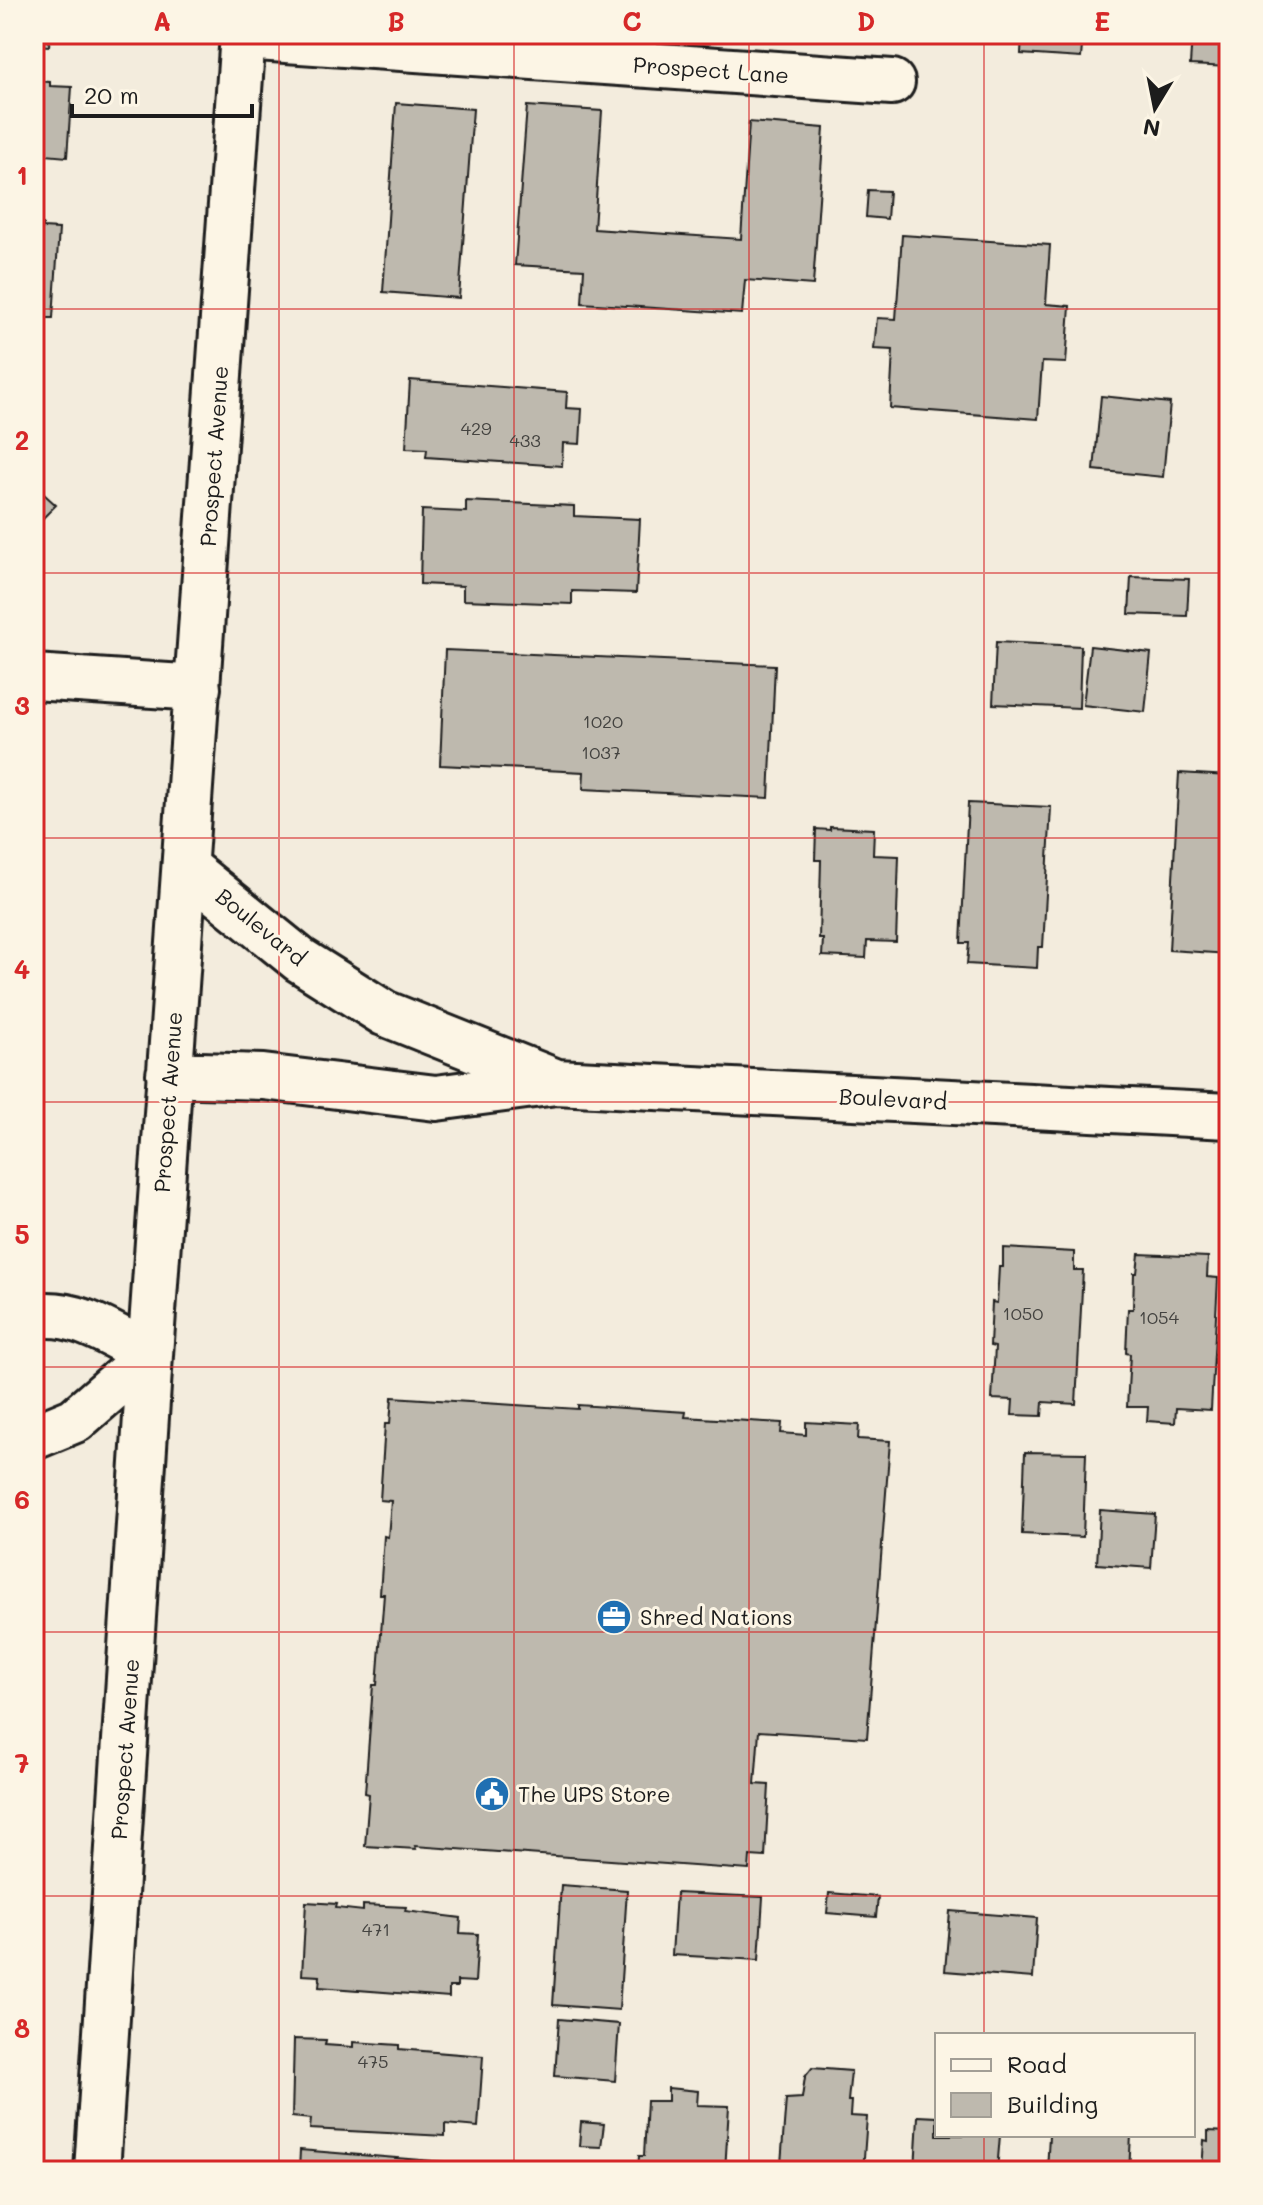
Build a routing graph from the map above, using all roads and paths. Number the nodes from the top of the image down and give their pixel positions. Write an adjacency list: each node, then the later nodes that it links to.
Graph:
1 (243, 35): 2 (main road, Prospect Lane); 4 (main road, Prospect Avenue)
2 (892, 82)
3 (34, 677): 4 (main road)
4 (198, 688): 5 (main road, Prospect Avenue)
5 (185, 867): 6 (main road, Prospect Avenue); 7 (main road, Boulevard)
6 (169, 1074): 7 (main road, Boulevard); 10 (main road, Prospect Avenue)
7 (556, 1082): 8 (main road, Boulevard)
8 (1229, 1116)
9 (34, 1316): 10 (main road)
10 (150, 1355): 11 (main road); 12 (main road, Prospect Avenue)
11 (34, 1437)
12 (97, 2171)

